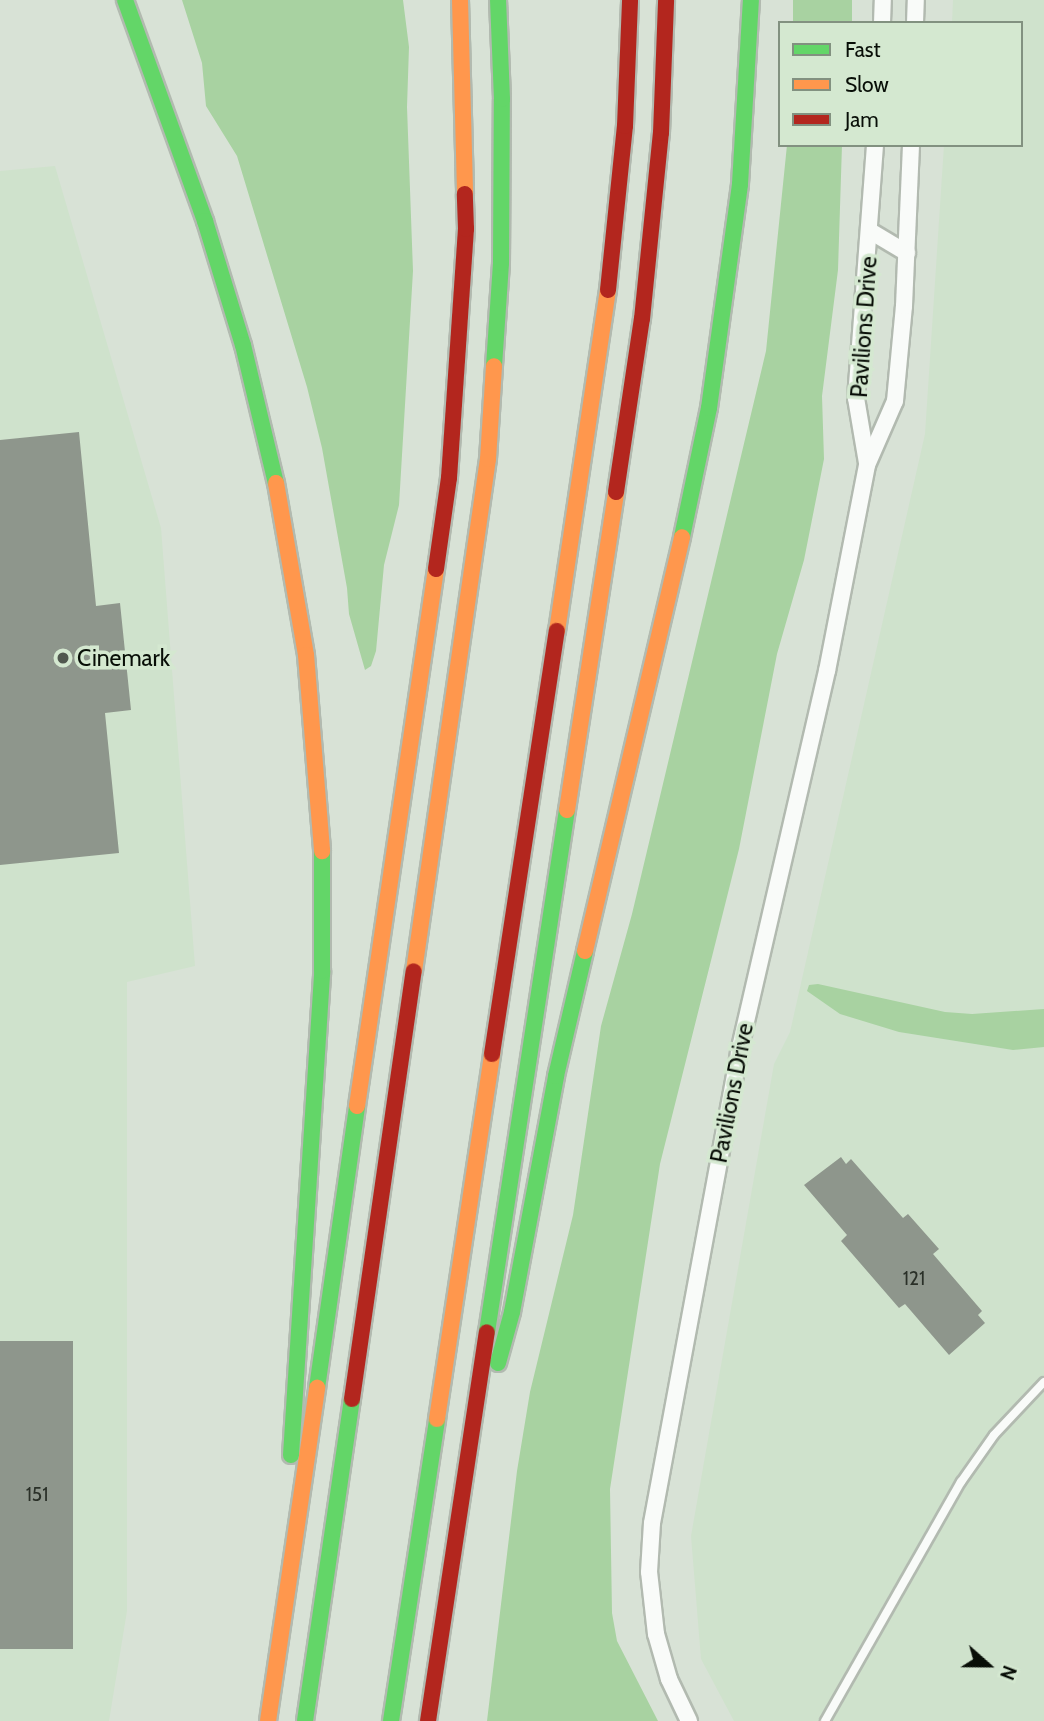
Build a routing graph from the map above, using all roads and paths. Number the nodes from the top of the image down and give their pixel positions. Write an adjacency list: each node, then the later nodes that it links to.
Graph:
1 (125, 0): 18 (highway)
2 (460, 0): 18 (highway)
3 (498, 0): 20 (highway)
4 (630, 0): 21 (highway)
5 (666, 0): 17 (highway)
6 (751, 0): 17 (highway)
7 (883, 0): 9 (street)
8 (916, 0): 10 (street)
9 (882, 21)
10 (915, 21)
11 (875, 147): 13 (street, Pavilions Drive)
12 (911, 147): 14 (street, Pavilions Drive)
13 (870, 231): 14 (street, Pavilions Drive); 15 (street, Pavilions Drive)
14 (906, 253): 15 (street, Pavilions Drive)
15 (867, 465): 23 (street, Pavilions Drive)
16 (1044, 1382): 24 (lane)
17 (471, 1432): 22 (highway)
18 (286, 1602): 19 (highway)
19 (268, 1721)
20 (305, 1721)
21 (391, 1721)
22 (428, 1721)
23 (689, 1721)
24 (825, 1721)

